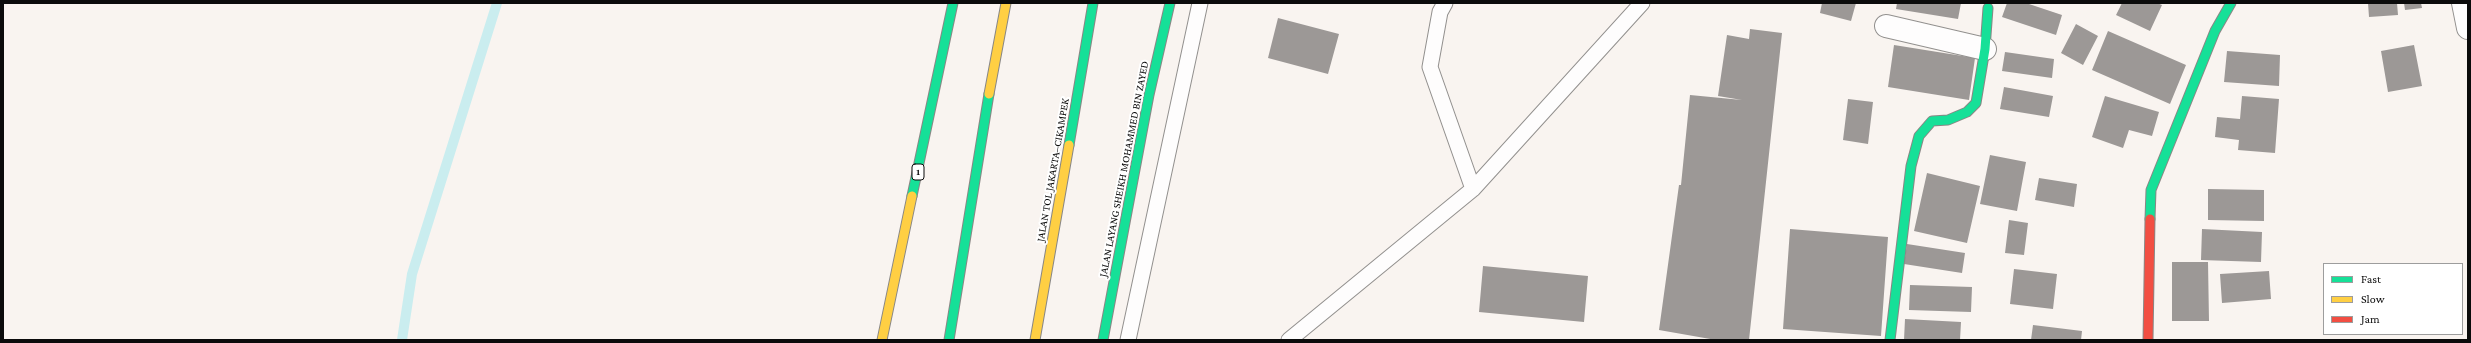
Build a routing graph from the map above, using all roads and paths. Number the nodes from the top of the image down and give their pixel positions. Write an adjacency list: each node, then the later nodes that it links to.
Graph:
1 (953, 3): 15 (main road, 1)
2 (1006, 3): 16 (main road)
3 (1093, 3): 17 (main road, JALAN TOL JAKARTA–CIKAMPEK)
4 (1170, 3): 18 (main road, JALAN LAYANG SHEIKH MOHAMMED BIN ZAYED)
5 (1200, 3): 19 (lane)
6 (1445, 3): 14 (lane)
7 (1642, 3): 14 (lane)
8 (2231, 3): 22 (main road)
9 (2463, 3): 12 (street)
10 (1988, 8): 13 (main road)
11 (1886, 26): 13 (street)
12 (2468, 28)
13 (1985, 49): 21 (main road)
14 (1472, 189): 20 (lane)
15 (882, 340)
16 (949, 340)
17 (1035, 340)
18 (1103, 340)
19 (1128, 340)
20 (1289, 340)
21 (1890, 340)
22 (2148, 340)

